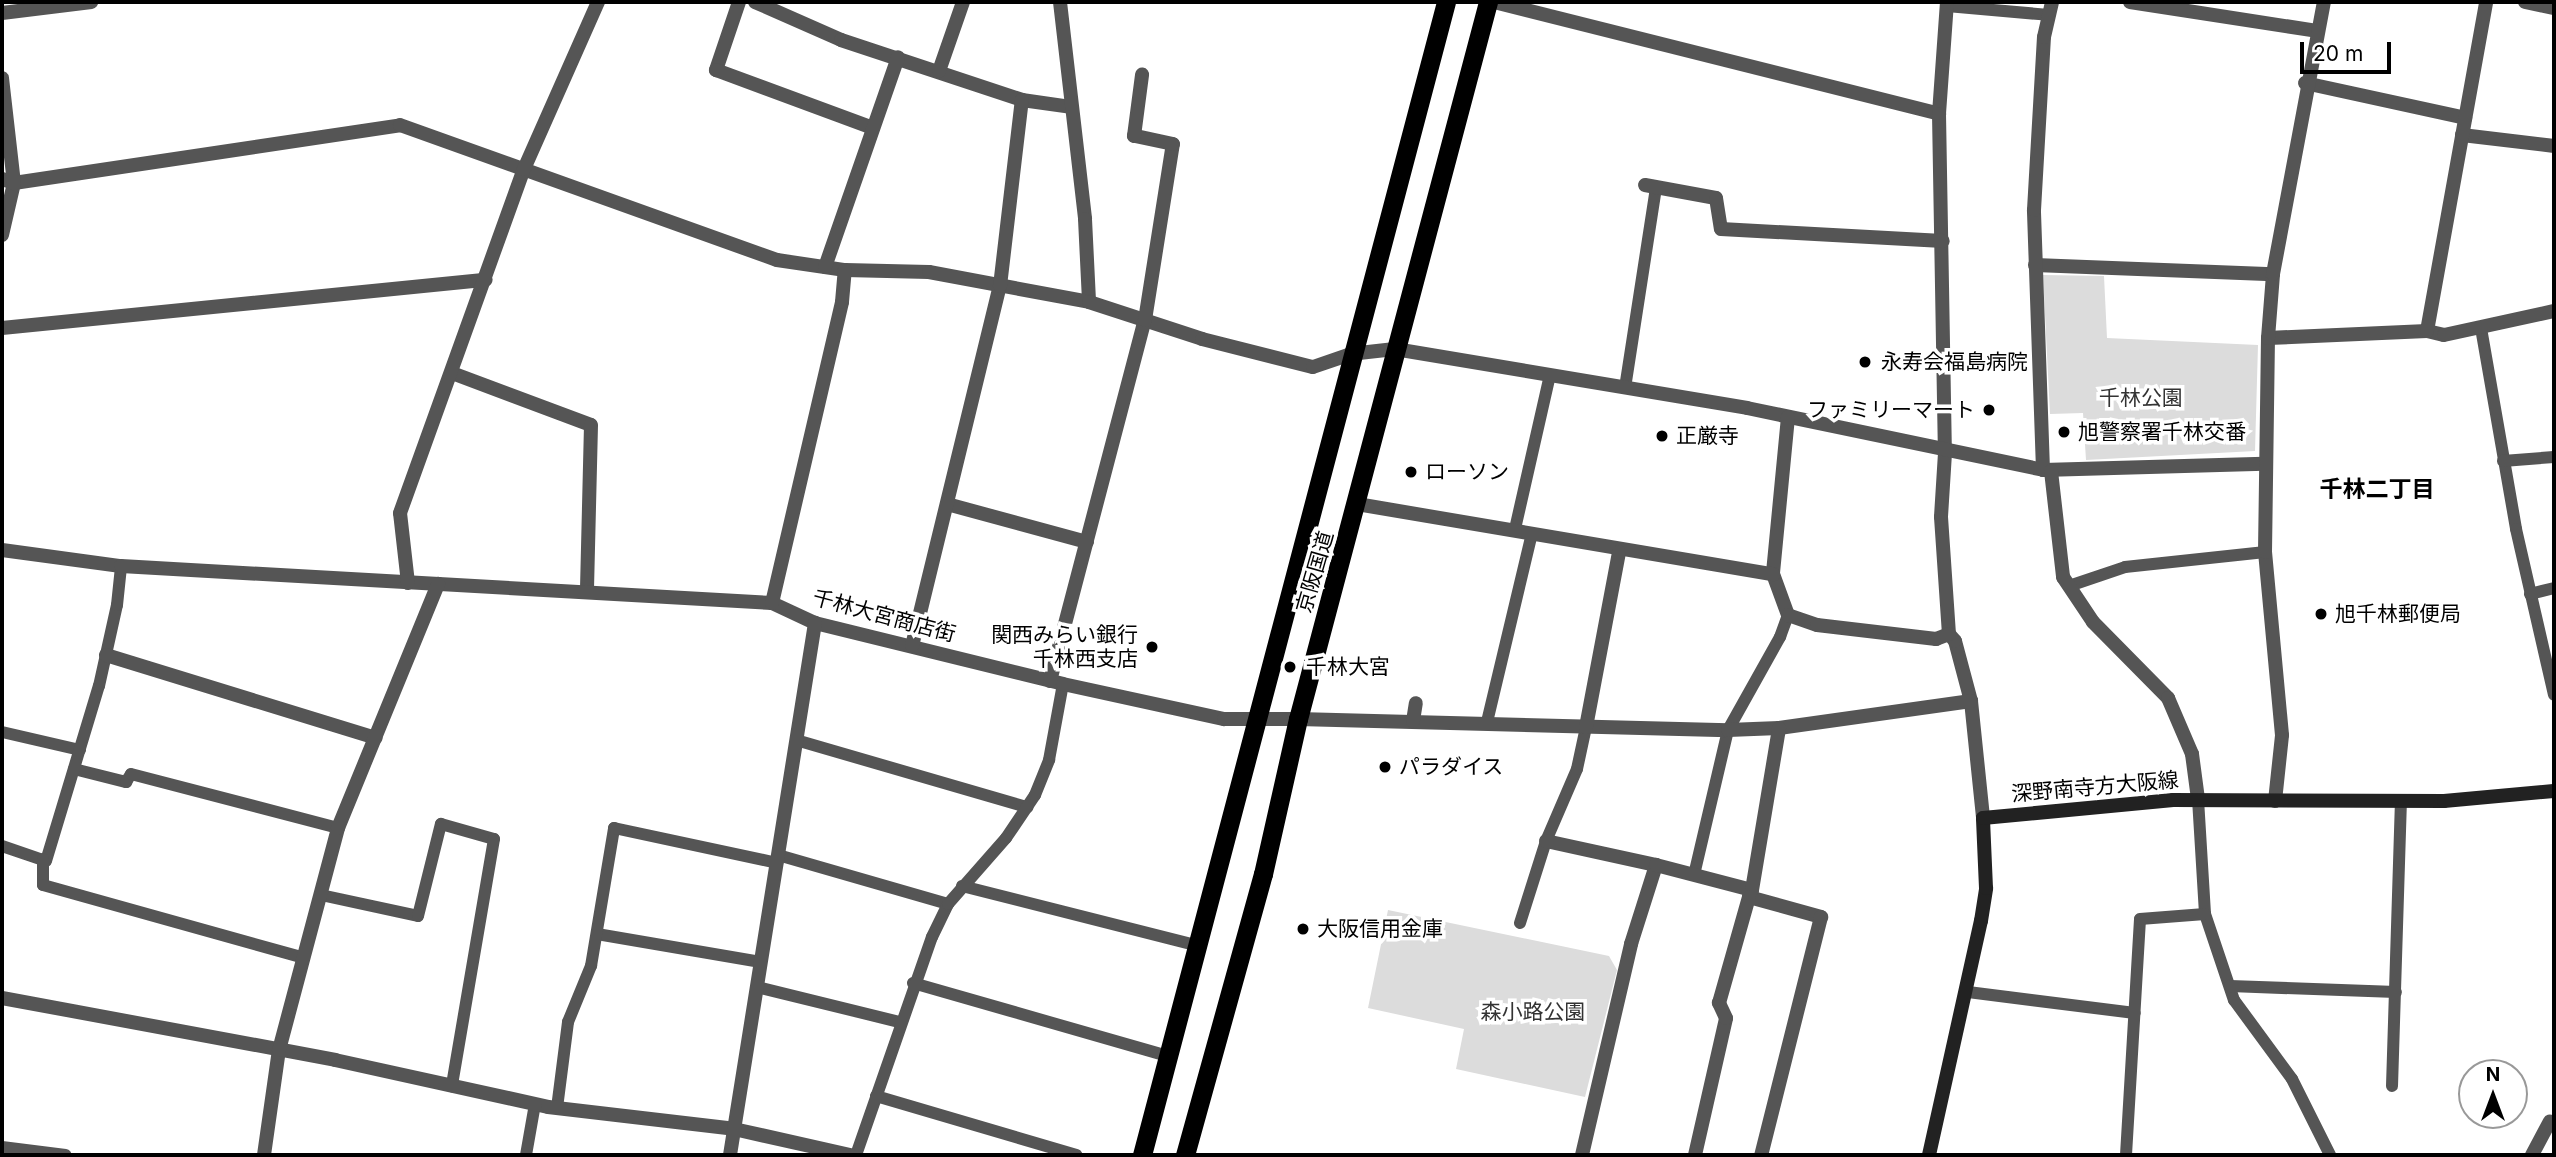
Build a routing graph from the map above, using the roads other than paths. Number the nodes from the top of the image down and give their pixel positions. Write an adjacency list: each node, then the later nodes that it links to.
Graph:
1 (91, 2): 17 (street)
2 (598, 2): 31 (street)
3 (739, 2): 28 (street)
4 (755, 2): 19 (street)
5 (963, 2): 20 (street)
6 (1060, 2): 25 (street)
7 (1446, 2): 50 (highway, 京阪国道)
8 (1488, 2): 49 (highway, 京阪国道)
9 (1494, 2): 26 (street)
10 (2130, 2): 18 (street)
11 (2324, 2): 18 (street)
12 (2486, 2): 27 (street)
13 (2525, 2): 16 (street)
14 (1947, 4): 15 (lane); 26 (street)
15 (2051, 8): 36 (street)
16 (2554, 8)
17 (2, 13)
18 (2317, 31): 23 (street)
19 (898, 57): 20 (street); 28 (street)
20 (939, 72): 24 (street)
21 (1142, 75): 44 (street)
22 (2, 79): 32 (street)
23 (2305, 83): 27 (street); 39 (street)
24 (1022, 100): 25 (street); 41 (street)
25 (1071, 107): 42 (street)
26 (1939, 114): 35 (street)
27 (2465, 118): 29 (street)
28 (873, 128): 37 (street)
29 (2462, 135): 30 (street); 47 (street)
30 (2554, 146)
31 (524, 169): 32 (street); 37 (street); 40 (street)
32 (8, 181): 34 (street)
33 (1651, 186): 35 (street); 53 (lane)
34 (2, 234)
35 (1943, 241): 55 (street)
36 (2035, 265): 39 (street); 59 (street)
37 (825, 267): 38 (street)
38 (845, 270): 41 (street); 76 (street)
39 (2273, 274): 48 (street)
40 (486, 280): 45 (street); 51 (street)
41 (1000, 286): 42 (street); 60 (street)
42 (1089, 302): 44 (street)
43 (2554, 311): 46 (street)
44 (1145, 320): 50 (street); 64 (street)
45 (2, 328)
46 (2482, 328): 47 (street); 57 (lane)
47 (2427, 331): 48 (street)
48 (2268, 338): 58 (street)
49 (1395, 349): 50 (street); 52 (street); 61 (highway, 京阪国道)
50 (1350, 354): 86 (highway, 京阪国道)
51 (452, 373): 70 (street); 74 (street)
52 (1550, 375): 53 (street); 62 (lane)
53 (1625, 388): 54 (street)
54 (1788, 417): 55 (street); 69 (street)
55 (1945, 453): 59 (street); 79 (street)
56 (2554, 457): 57 (lane)
57 (2503, 461): 75 (lane)
58 (2264, 464): 59 (street); 67 (street)
59 (2047, 471): 72 (street)
60 (947, 504): 64 (street); 80 (street)
61 (1357, 504): 62 (street); 87 (highway, 京阪国道)
62 (1515, 529): 63 (street)
63 (1532, 533): 66 (street); 89 (lane)
64 (1087, 541): 82 (street)
65 (2, 550): 68 (street, 千林大宮商店街)
66 (1619, 552): 69 (street); 90 (street)
67 (2264, 552): 72 (lane); 100 (street)
68 (121, 566): 70 (street, 千林大宮商店街); 81 (lane)
69 (1773, 574): 77 (street)
70 (408, 583): 71 (street, 千林大宮商店街)
71 (438, 584): 74 (street, 千林大宮商店街); 94 (street)
72 (2069, 586): 99 (street)
73 (2554, 588): 75 (lane)
74 (586, 592): 76 (street, 千林大宮商店街)
75 (2530, 594): 83 (lane)
76 (772, 603): 78 (street, 千林大宮商店街)
77 (1788, 615): 79 (street); 92 (lane)
78 (815, 623): 80 (street, 千林大宮商店街); 95 (street)
79 (1952, 638): 84 (street)
80 (912, 646): 82 (street, 千林大宮商店街)
81 (106, 655): 94 (street); 96 (lane)
82 (1057, 682): 86 (street, 千林大宮商店街); 102 (lane)
83 (2554, 695)
84 (1971, 701): 91 (street, 千林大宮商店街); 103 (street)
85 (1416, 703): 88 (street)
86 (1260, 718): 87 (street, 千林大宮商店街); 118 (highway, 京阪国道)
87 (1298, 719): 88 (street, 千林大宮商店街); 146 (highway, 京阪国道)
88 (1413, 720): 89 (street, 千林大宮商店街)
89 (1487, 722): 90 (street, 千林大宮商店街)
90 (1586, 727): 92 (street, 千林大宮商店街); 105 (lane)
91 (1779, 728): 92 (street, 千林大宮商店街); 112 (street)
92 (1728, 730): 110 (lane)
93 (2, 732): 96 (lane)
94 (375, 738): 104 (street)
95 (796, 740): 102 (lane); 108 (street)
96 (80, 750): 97 (lane)
97 (74, 769): 104 (lane); 107 (lane)
98 (2554, 791): 101 (main road, 深野南寺方大阪線)
99 (2198, 799): 100 (main road, 深野南寺方大阪線); 103 (main road, 深野南寺方大阪線); 115 (lane)
100 (2274, 801): 101 (main road, 深野南寺方大阪線)
101 (2401, 801): 125 (lane)
102 (1027, 807): 111 (lane)
103 (1983, 818): 124 (main road)
104 (338, 828): 113 (street)
105 (1546, 841): 109 (street); 116 (lane)
106 (2, 846): 107 (lane)
107 (43, 859): 119 (lane)
108 (777, 859): 114 (lane); 117 (lane); 120 (street)
109 (1656, 865): 110 (street); 147 (street)
110 (1694, 875): 112 (street)
111 (962, 886): 114 (lane); 118 (lane)
112 (1751, 893): 148 (street); 149 (street)
113 (321, 895): 119 (street); 131 (lane)
114 (947, 904): 121 (lane)
115 (2205, 914): 122 (lane); 127 (lane)
116 (1520, 923)
117 (597, 934): 120 (lane); 135 (lane)
118 (1199, 947): 130 (highway, 京阪国道)
119 (304, 958): 129 (street)
120 (761, 962): 123 (street)
121 (913, 983): 128 (lane); 130 (lane)
122 (2230, 986): 125 (lane); 152 (lane)
123 (757, 987): 128 (lane); 137 (street)
124 (1968, 992): 127 (lane); 150 (main road)
125 (2396, 992): 132 (lane)
126 (2, 998): 129 (street)
127 (2135, 1013): 151 (lane)
128 (900, 1022): 133 (lane)
129 (279, 1050): 131 (street); 140 (street)
130 (1171, 1058): 145 (highway, 京阪国道)
131 (452, 1086): 134 (street)
132 (2392, 1086)
133 (876, 1096): 143 (lane); 144 (lane)
134 (535, 1104): 135 (street); 141 (lane)
135 (556, 1108): 137 (street)
136 (2550, 1121): 153 (street)
137 (734, 1129): 142 (street); 143 (street)
138 (2, 1147): 139 (lane)
139 (66, 1155)
140 (264, 1155)
141 (526, 1155)
142 (730, 1155)
143 (849, 1155)
144 (1077, 1155)
145 (1143, 1155)
146 (1185, 1155)
147 (1582, 1155)
148 (1695, 1155)
149 (1761, 1155)
150 (1929, 1155)
151 (2126, 1155)
152 (2330, 1155)
153 (2532, 1155)

